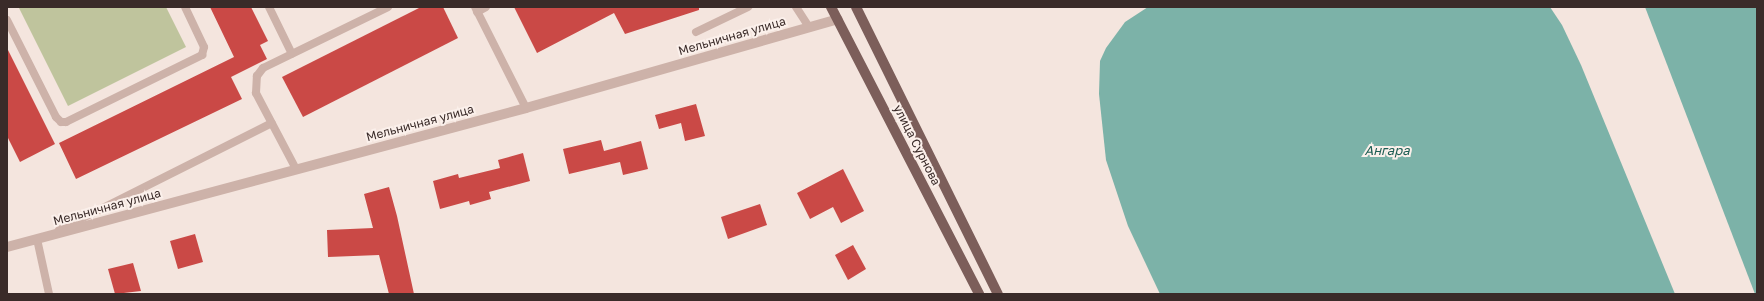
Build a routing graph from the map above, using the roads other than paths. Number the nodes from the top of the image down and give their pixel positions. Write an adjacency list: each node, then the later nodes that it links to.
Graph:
1 (185, 7): 11 (lane)
2 (269, 7): 14 (lane)
3 (388, 7): 14 (lane)
4 (486, 7): 9 (lane)
5 (748, 7): 13 (lane)
6 (796, 7): 12 (lane)
7 (831, 7): 10 (main road, улица Сурнова)
8 (856, 7): 23 (main road, улица Сурнова)
9 (476, 9): 15 (lane)
10 (838, 19): 12 (street, Мельничная улица); 22 (main road, улица Сурнова)
11 (7, 20)
12 (809, 27): 15 (street, Мельничная улица)
13 (696, 32)
14 (292, 54): 16 (lane)
15 (526, 108): 17 (street, Мельничная улица)
16 (272, 123): 17 (lane); 18 (lane)
17 (296, 169): 18 (street, Мельничная улица)
18 (48, 236): 19 (street, Мельничная улица)
19 (37, 239): 20 (street, Мельничная улица); 21 (lane)
20 (7, 247)
21 (49, 294)
22 (978, 294)
23 (998, 294)

